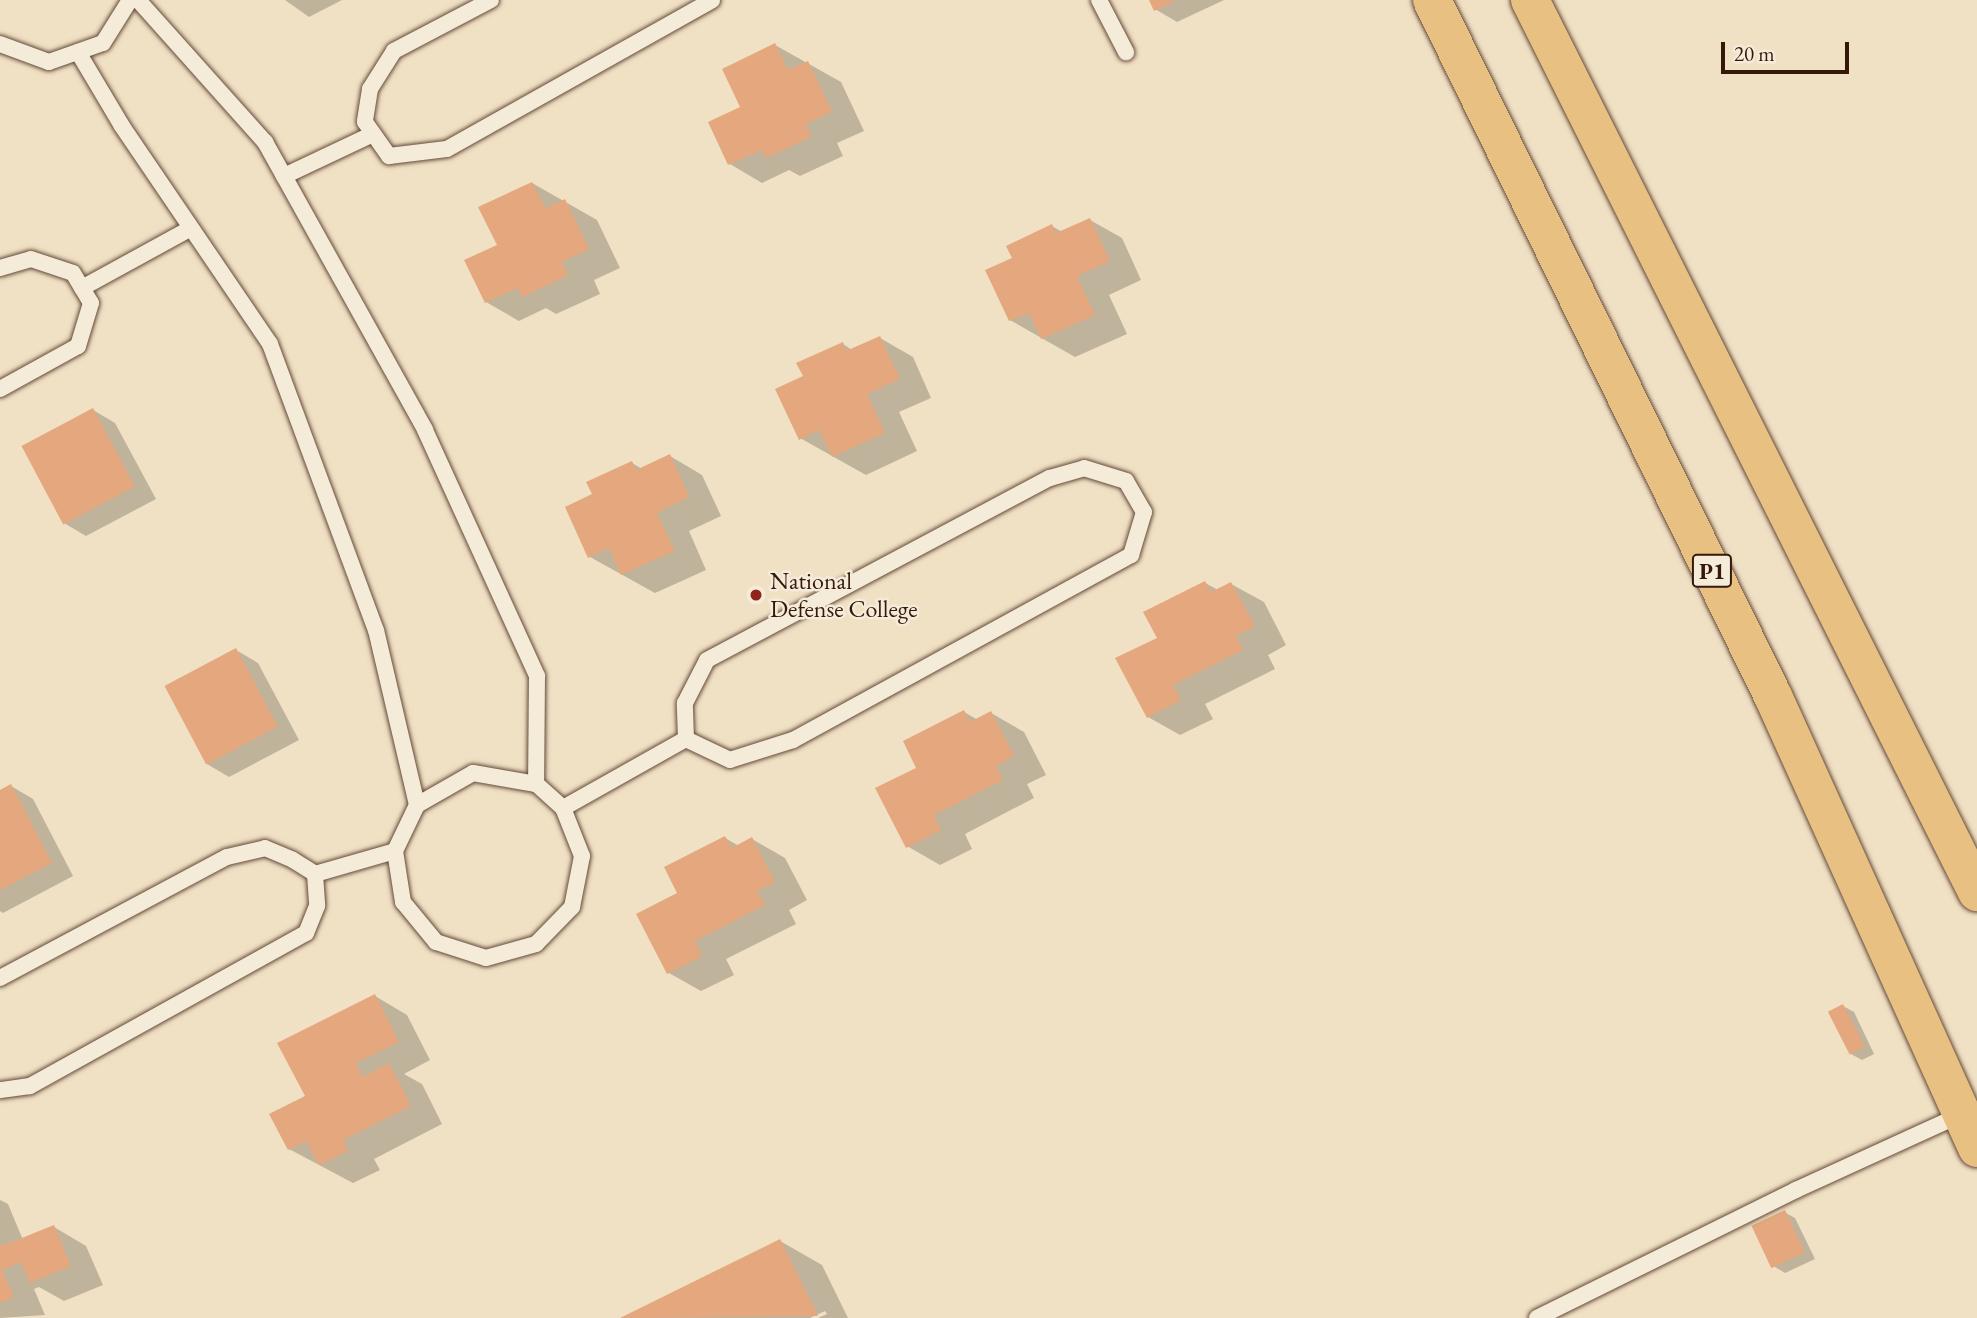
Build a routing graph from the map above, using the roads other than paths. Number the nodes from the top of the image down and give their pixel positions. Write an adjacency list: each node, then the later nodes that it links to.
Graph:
1 (130, 0): 9 (lane)
2 (138, 0): 12 (lane)
3 (491, 0): 11 (lane)
4 (712, 0): 11 (lane)
5 (1099, 0): 10 (lane)
6 (1432, 0): 26 (highway, P1)
7 (1530, 0): 23 (highway)
8 (0, 44): 9 (lane)
9 (78, 52): 13 (lane)
10 (1126, 52)
11 (373, 134): 12 (lane)
12 (284, 176): 18 (lane)
13 (191, 228): 15 (lane); 19 (lane)
14 (0, 268): 15 (lane)
15 (82, 288): 16 (lane)
16 (0, 389)
17 (685, 739): 17 (lane); 20 (lane)
18 (536, 784): 19 (lane); 20 (lane)
19 (417, 805): 21 (lane)
20 (563, 808): 21 (lane)
21 (395, 851): 22 (lane)
22 (315, 874): 24 (lane); 25 (lane)
23 (1977, 892)
24 (0, 978)
25 (0, 1090)
26 (1969, 1111): 27 (highway, P1); 28 (lane)
27 (1977, 1148)
28 (1537, 1318)

